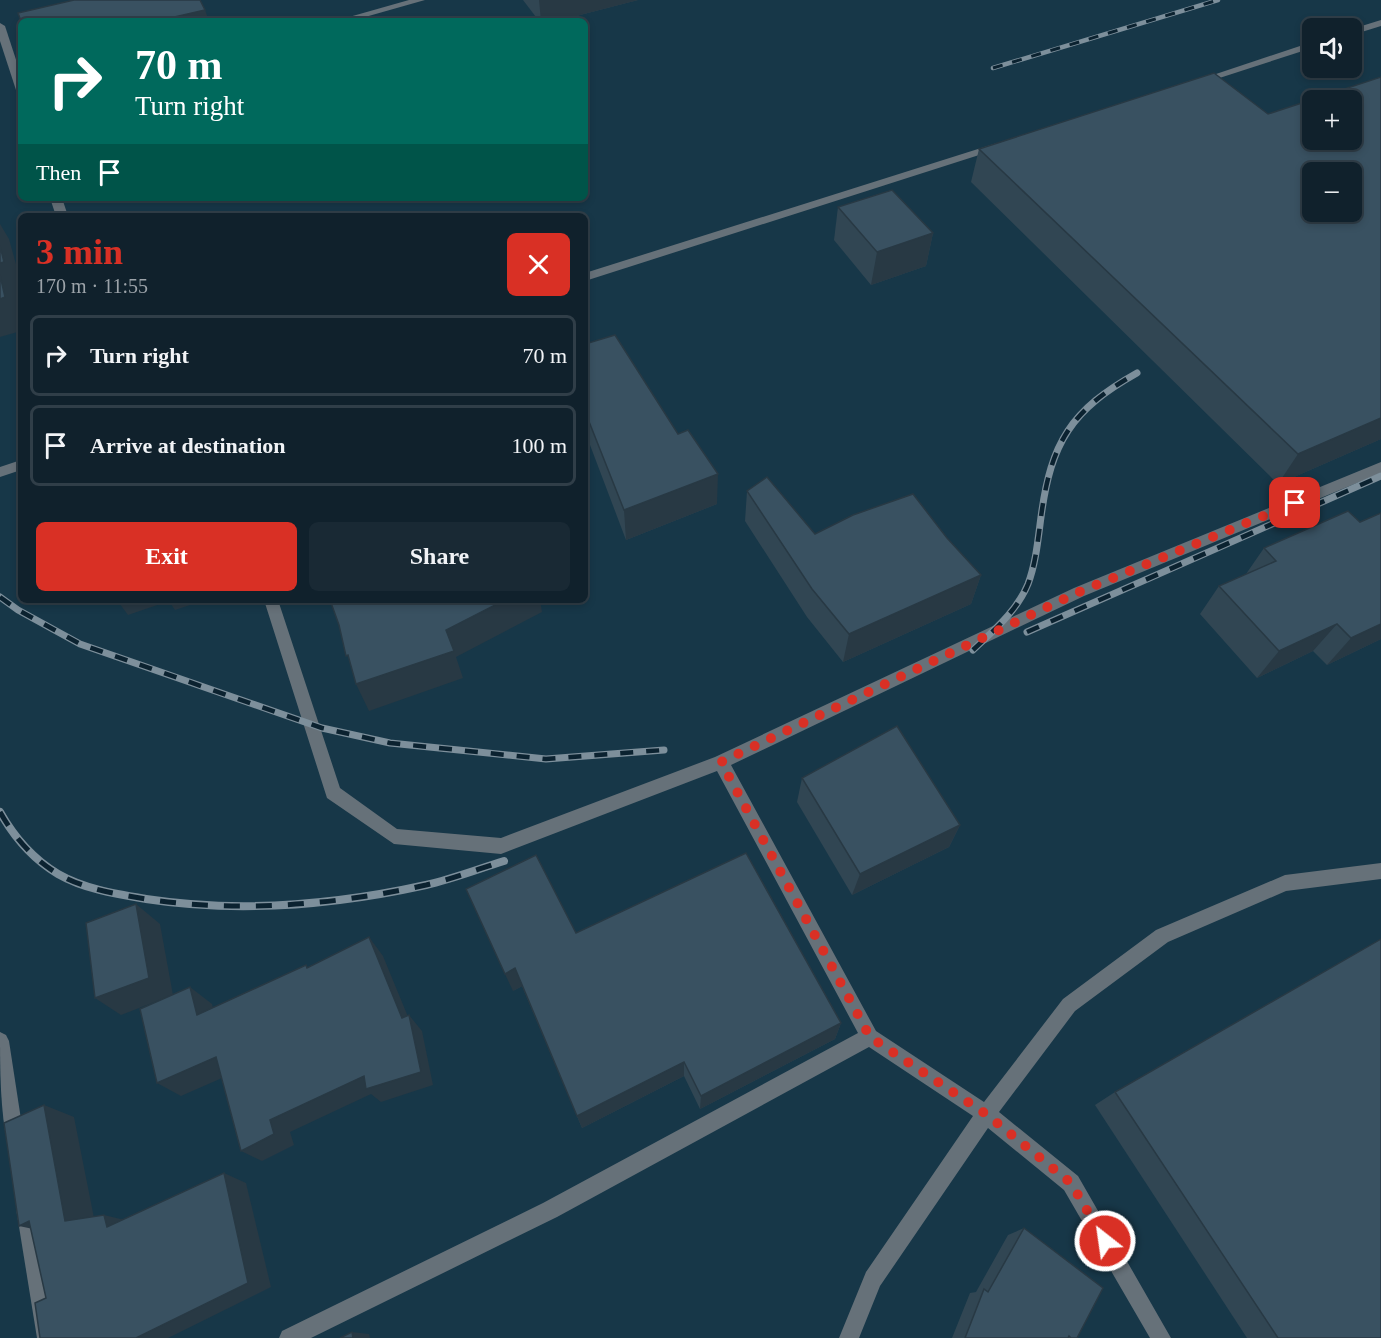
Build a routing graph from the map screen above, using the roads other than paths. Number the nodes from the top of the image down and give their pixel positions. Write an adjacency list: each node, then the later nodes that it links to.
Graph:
1 (420, 0): 2 (lane)
2 (351, 18)
3 (1381, 23): 5 (lane)
4 (0, 26): 7 (lane)
5 (1362, 29)
6 (1302, 48): 8 (lane)
7 (18, 81)
8 (1188, 84)
9 (1007, 142): 10 (lane)
10 (588, 276)
11 (18, 466): 13 (lane)
12 (1381, 467): 15 (lane)
13 (0, 472)
14 (272, 603): 15 (lane)
15 (721, 762): 17 (lane)
16 (1381, 871): 19 (lane)
17 (870, 1037): 19 (lane); 23 (lane)
18 (0, 1041): 20 (lane)
19 (986, 1114): 24 (lane); 25 (lane)
20 (18, 1155)
21 (23, 1189): 22 (lane)
22 (47, 1338)
23 (289, 1338)
24 (849, 1338)
25 (1161, 1338)

